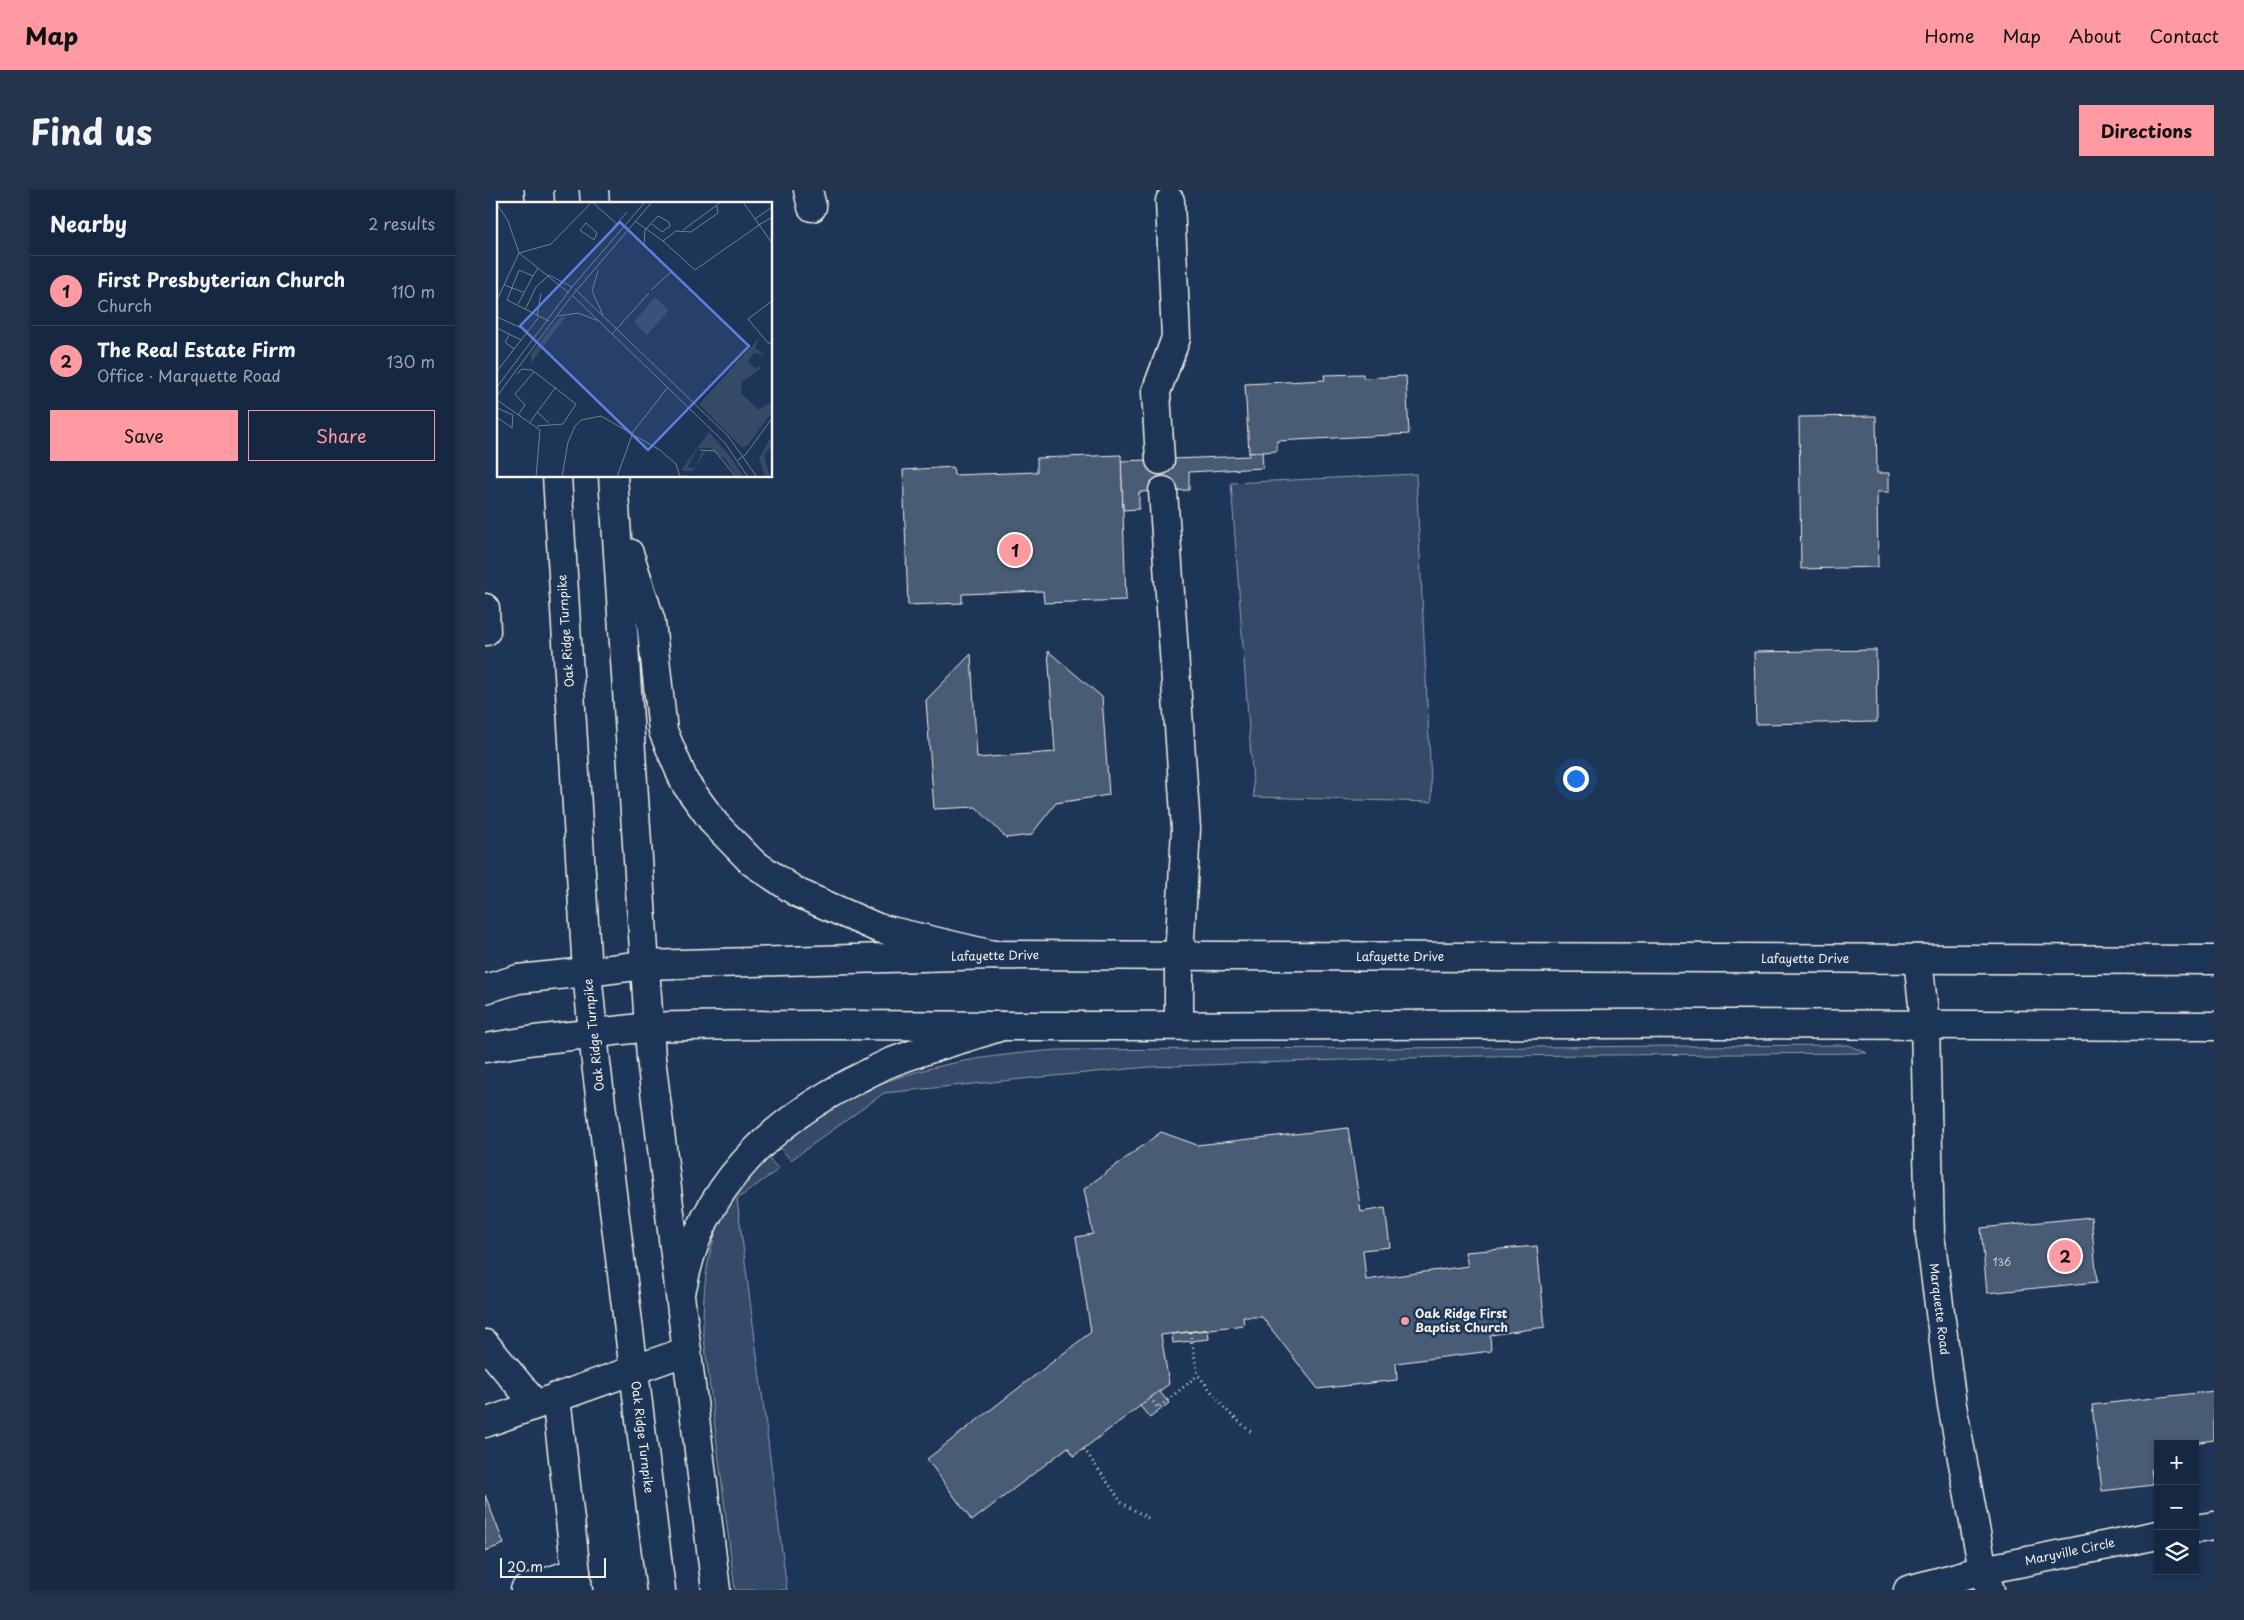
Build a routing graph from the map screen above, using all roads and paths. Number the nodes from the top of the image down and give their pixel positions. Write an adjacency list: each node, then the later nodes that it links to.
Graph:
1 (1170, 201): 2 (main road)
2 (1160, 460)
3 (557, 478): 12 (main road, Oak Ridge Turnpike)
4 (613, 478): 6 (main road)
5 (1163, 491): 8 (main road)
6 (616, 514): 7 (main road); 11 (main road)
7 (993, 955): 8 (main road, Lafayette Drive); 11 (main road, Lafayette Drive)
8 (1179, 957): 9 (main road, Lafayette Drive); 15 (main road)
9 (1918, 959): 10 (main road, Lafayette Drive); 14 (main road, Marquette Road)
10 (2214, 960)
11 (644, 965): 12 (main road, Lafayette Drive); 18 (main road)
12 (587, 972): 13 (main road, Lafayette Drive); 19 (main road, Oak Ridge Turnpike)
13 (485, 988)
14 (1925, 1023): 15 (main road); 17 (main road); 36 (main road, Marquette Road)
15 (1179, 1025): 16 (main road)
16 (1002, 1026): 18 (main road); 21 (main road)
17 (2214, 1026)
18 (649, 1027): 19 (main road); 21 (main road)
19 (593, 1033): 20 (main road); 25 (main road, Oak Ridge Turnpike)
20 (485, 1048)
21 (680, 1299): 24 (main road)
22 (1190, 1332): 26 (path)
23 (485, 1344): 28 (main road)
24 (687, 1350): 25 (main road); 40 (main road)
25 (633, 1370): 28 (main road); 39 (main road, Oak Ridge Turnpike)
26 (1199, 1375): 27 (path); 30 (path)
27 (1150, 1398)
28 (546, 1400): 29 (main road); 37 (main road)
29 (485, 1423)
30 (1251, 1432)
31 (1084, 1449): 32 (path)
32 (1148, 1518)
33 (2214, 1526): 34 (main road)
34 (2199, 1528)
35 (2154, 1536): 36 (main road, Maryville Circle)
36 (1986, 1580): 41 (main road, Maryville Circle)
37 (577, 1581): 38 (main road)
38 (525, 1590)
39 (661, 1590)
40 (716, 1590)
41 (1908, 1590)

